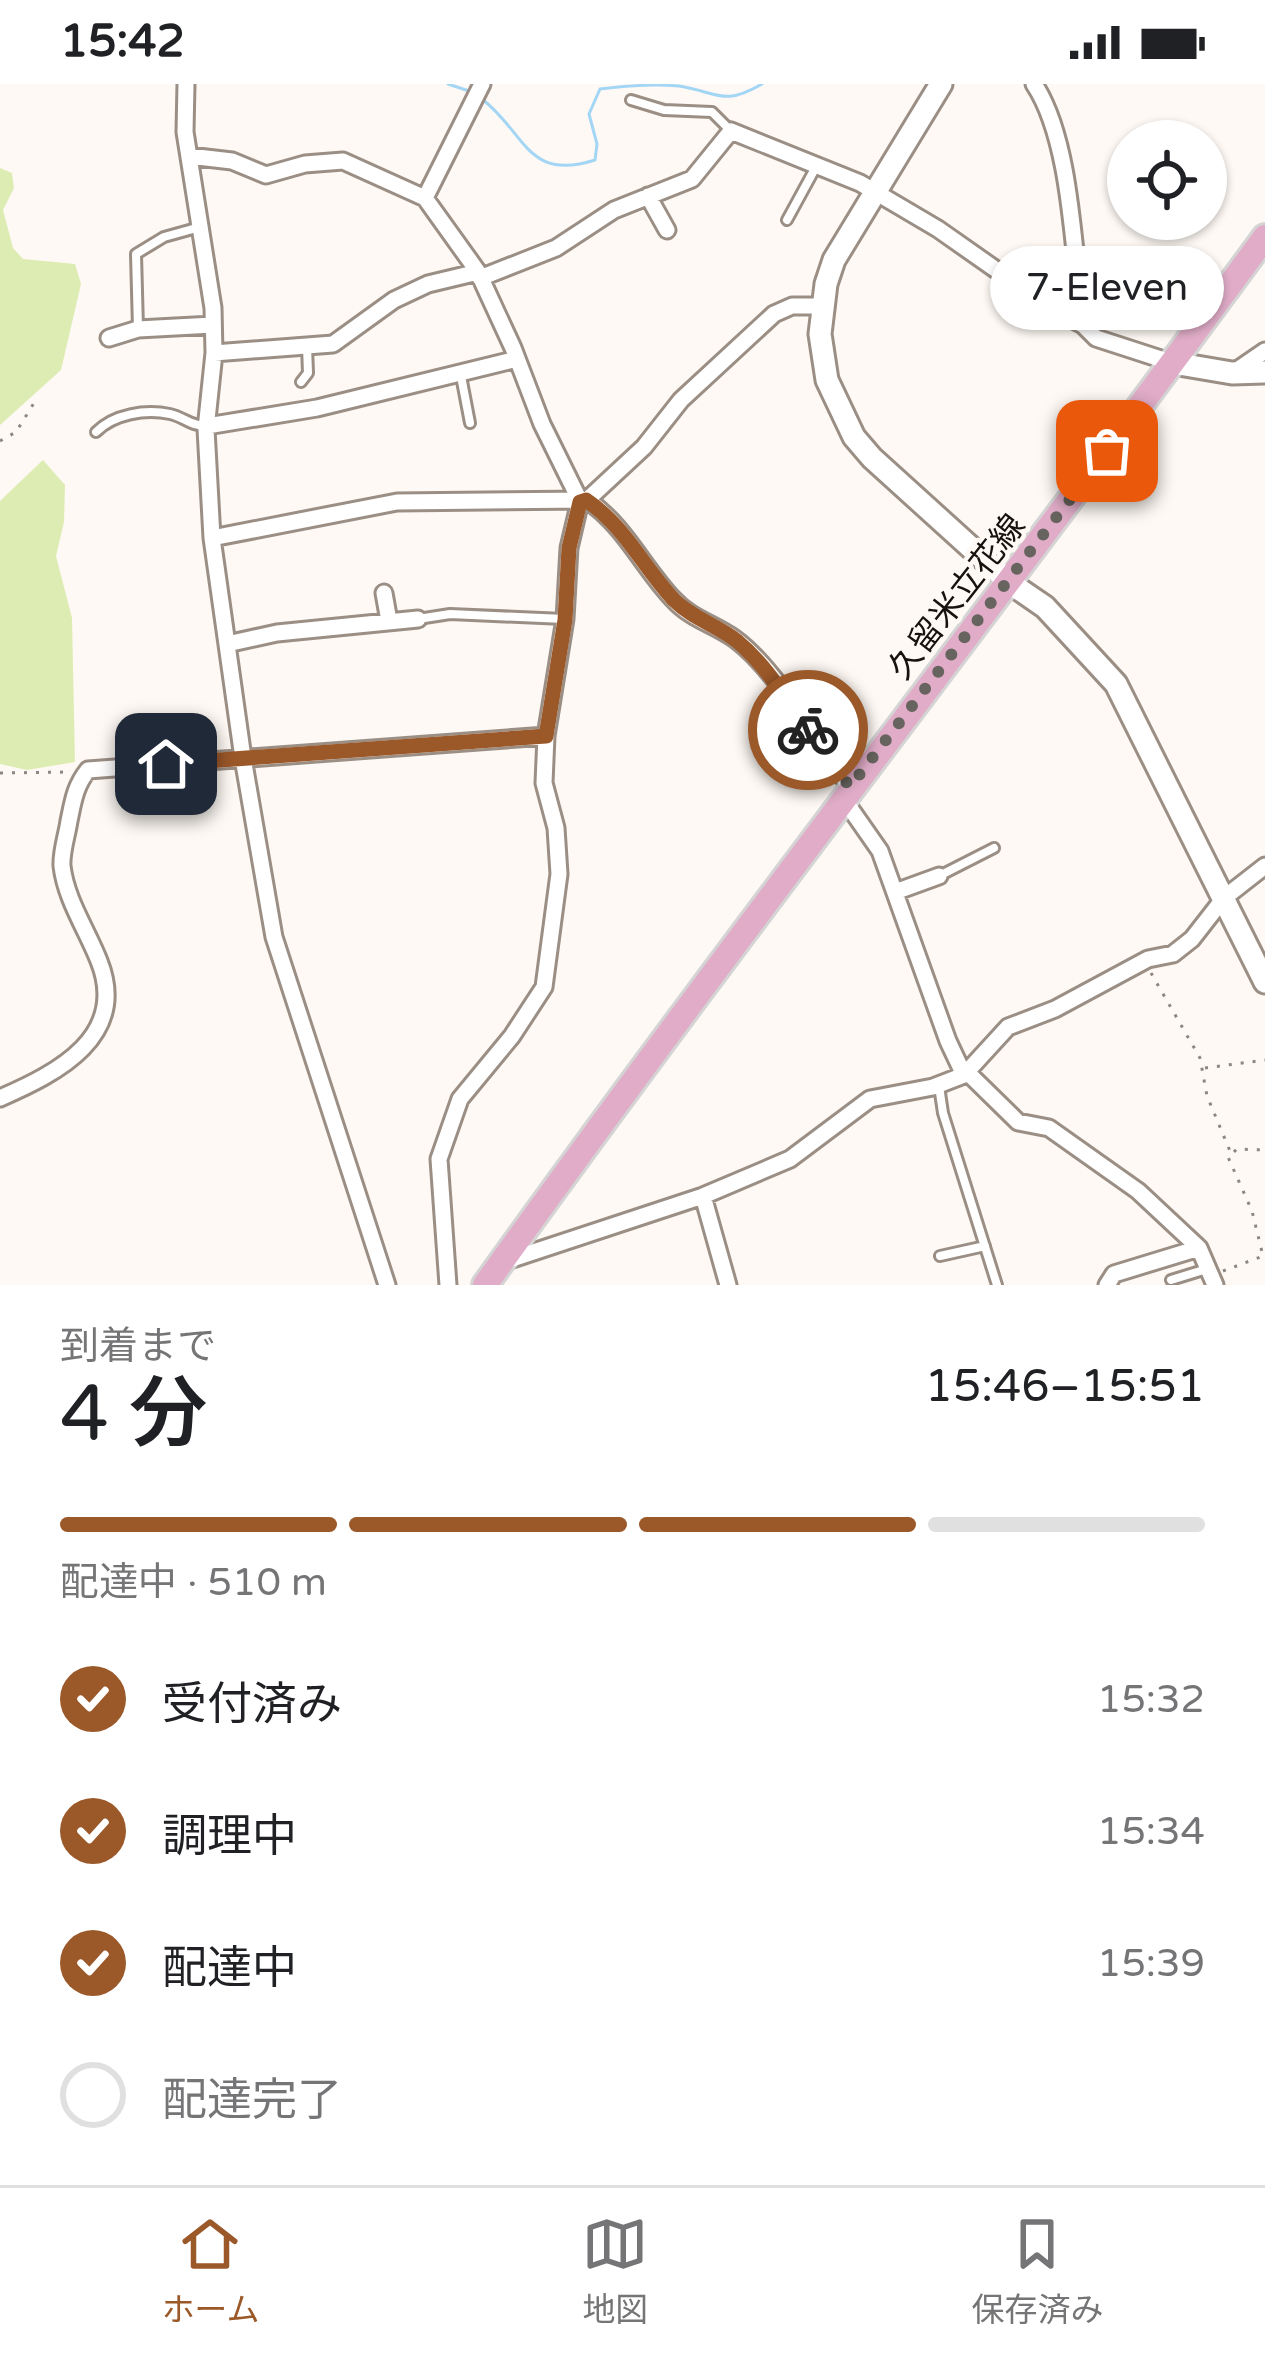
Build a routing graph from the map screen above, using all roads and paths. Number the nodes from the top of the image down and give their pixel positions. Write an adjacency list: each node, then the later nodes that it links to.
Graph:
1 (186, 84): 7 (street)
2 (482, 84): 11 (street)
3 (941, 84): 9 (street)
4 (1034, 84): 19 (street)
5 (631, 100): 6 (lane)
6 (731, 130): 8 (street); 10 (street)
7 (189, 156): 11 (street); 13 (street)
8 (817, 165): 9 (street); 12 (lane)
9 (876, 192): 17 (street); 19 (street)
10 (648, 196): 14 (street); 16 (street)
11 (424, 198): 16 (street)
12 (787, 220)
13 (200, 227): 18 (street); 20 (lane)
14 (667, 230)
15 (1265, 237): 26 (main road, 久留米立花線)
16 (479, 275): 22 (street); 25 (street)
17 (823, 306): 36 (street); 38 (street)
18 (213, 325): 20 (street); 24 (street)
19 (1082, 325): 26 (street)
20 (138, 329): 21 (street)
21 (109, 338)
22 (307, 346): 24 (street); 30 (lane)
23 (1265, 351): 28 (street)
24 (214, 353): 33 (street)
25 (518, 359): 29 (street); 36 (street)
26 (1172, 363): 28 (street); 38 (main road, 久留米立花線)
27 (1265, 372): 28 (street)
28 (1232, 373)
29 (460, 376): 32 (lane); 33 (street)
30 (302, 382)
31 (34, 404): 35 (path)
32 (470, 423)
33 (207, 426): 34 (lane); 37 (street)
34 (96, 432)
35 (0, 441)
36 (583, 501): 37 (street); 41 (street); 48 (street)
37 (212, 538): 43 (street)
38 (1010, 583): 48 (main road, 久留米立花線); 53 (street)
39 (384, 593): 42 (street)
40 (418, 619): 41 (lane); 42 (street)
41 (565, 620): 44 (street)
42 (389, 621): 43 (street)
43 (227, 644): 45 (street)
44 (546, 736): 45 (street); 71 (street)
45 (243, 758): 46 (street); 70 (street)
46 (88, 770): 47 (path); 60 (street)
47 (0, 773)
48 (846, 792): 52 (street); 67 (main road, 久留米立花線)
49 (994, 848): 51 (lane)
50 (1265, 866): 53 (street)
51 (939, 876): 52 (street)
52 (895, 892): 58 (street)
53 (1224, 898): 54 (street); 55 (street)
54 (1146, 960): 57 (path); 58 (street)
55 (1265, 982)
56 (1265, 1060): 57 (path)
57 (1203, 1068): 62 (path)
58 (965, 1074): 59 (street); 65 (street)
59 (939, 1085): 63 (street); 64 (lane)
60 (0, 1098)
61 (1265, 1150): 62 (path)
62 (1231, 1151): 68 (path)
63 (703, 1196): 67 (street); 73 (street)
64 (985, 1246): 66 (lane); 74 (lane)
65 (1199, 1247): 68 (street); 75 (street)
66 (940, 1256)
67 (501, 1263): 72 (main road, 久留米立花線)
68 (1212, 1276): 69 (lane)
69 (1172, 1280)
70 (387, 1285)
71 (448, 1285)
72 (485, 1285)
73 (728, 1285)
74 (997, 1285)
75 (1107, 1285)

